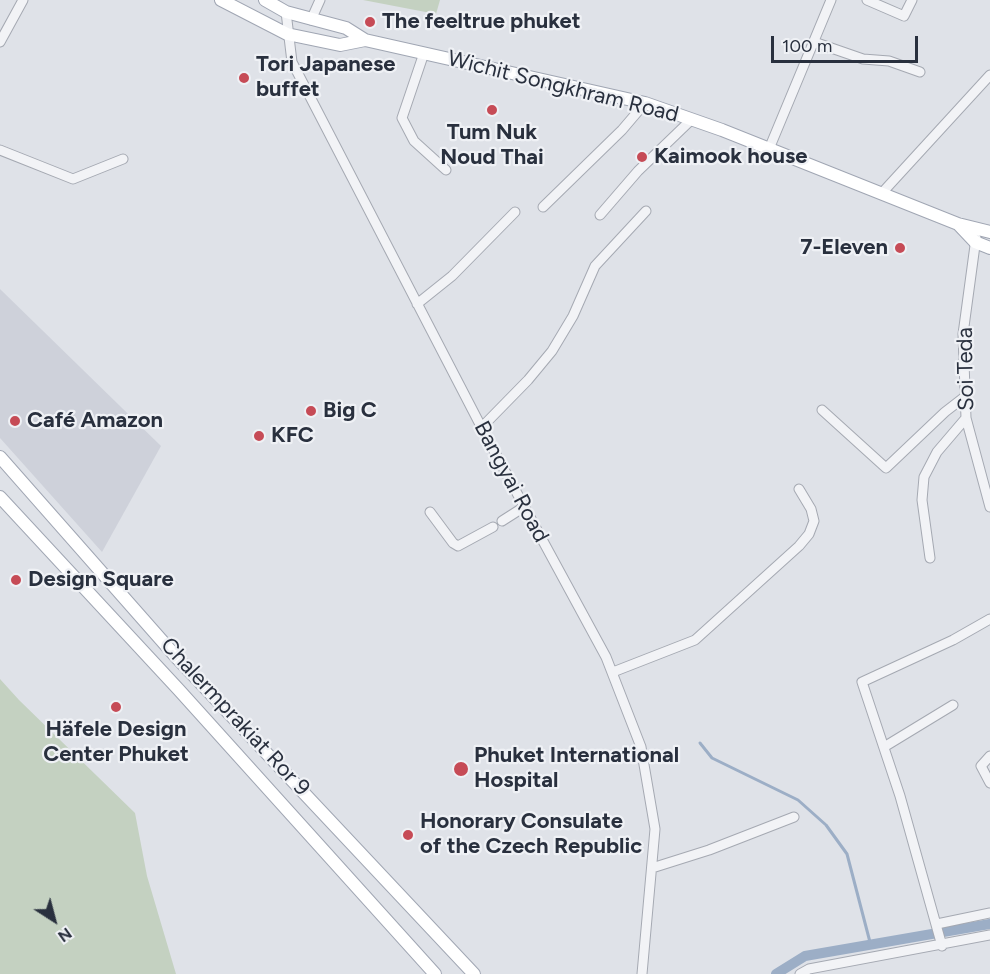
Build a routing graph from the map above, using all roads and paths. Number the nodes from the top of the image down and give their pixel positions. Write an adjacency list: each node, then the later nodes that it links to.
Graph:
1 (23, 0): 12 (street)
2 (220, 0): 10 (main road, Wichit Songkhram Road)
3 (265, 0): 8 (main road, Wichit Songkhram Road)
4 (320, 0): 9 (street)
5 (831, 0): 13 (street)
6 (867, 0): 7 (street)
7 (912, 0)
8 (286, 12): 9 (main road, Wichit Songkhram Road); 10 (street, Bangyai Road)
9 (311, 20): 11 (main road, Wichit Songkhram Road)
10 (287, 34): 11 (main road, Wichit Songkhram Road); 32 (street, Bangyai Road)
11 (365, 39): 14 (main road, Wichit Songkhram Road)
12 (0, 42)
13 (814, 42): 15 (street); 19 (street)
14 (424, 53): 17 (main road, Wichit Songkhram Road); 22 (street)
15 (920, 72)
16 (990, 75): 23 (street)
17 (645, 103): 18 (main road, Wichit Songkhram Road); 24 (street)
18 (692, 119): 19 (main road, Wichit Songkhram Road); 27 (street)
19 (769, 149): 23 (main road, Wichit Songkhram Road)
20 (0, 150): 21 (street)
21 (123, 159)
22 (446, 170)
23 (881, 194): 28 (main road, Wichit Songkhram Road)
24 (543, 207)
25 (646, 211): 36 (street)
26 (515, 212): 32 (street)
27 (600, 216)
28 (958, 225): 29 (main road, Wichit Songkhram Road); 30 (main road, Wichit Songkhram Road)
29 (985, 230): 30 (street, Soi Teda)
30 (975, 242): 31 (main road, Wichit Songkhram Road); 33 (street, Soi Teda)
31 (990, 248)
32 (417, 304): 36 (street, Bangyai Road)
33 (967, 395): 34 (street); 35 (street, Soi Teda)
34 (822, 410)
35 (966, 418): 41 (street, Soi Teda); 45 (street)
36 (481, 428): 40 (street, Bangyai Road)
37 (0, 457): 59 (main road, Chalermprakiat Ror 9)
38 (799, 489): 47 (street)
39 (0, 497): 58 (main road, Chalermprakiat Ror 9)
40 (524, 507): 43 (street); 47 (street, Bangyai Road)
41 (990, 507)
42 (430, 512): 44 (street)
43 (502, 521)
44 (493, 527)
45 (930, 558)
46 (990, 619): 49 (street)
47 (613, 672): 53 (street, Bangyai Road)
48 (953, 705): 49 (street)
49 (884, 747): 55 (street)
50 (990, 756): 51 (street)
51 (990, 783)
52 (794, 818): 53 (street)
53 (652, 868): 60 (street, Bangyai Road)
54 (990, 913): 55 (street)
55 (937, 924): 57 (street)
56 (990, 936): 57 (street)
57 (942, 946): 61 (street)
58 (435, 974)
59 (474, 974)
60 (642, 974)
61 (800, 974)

